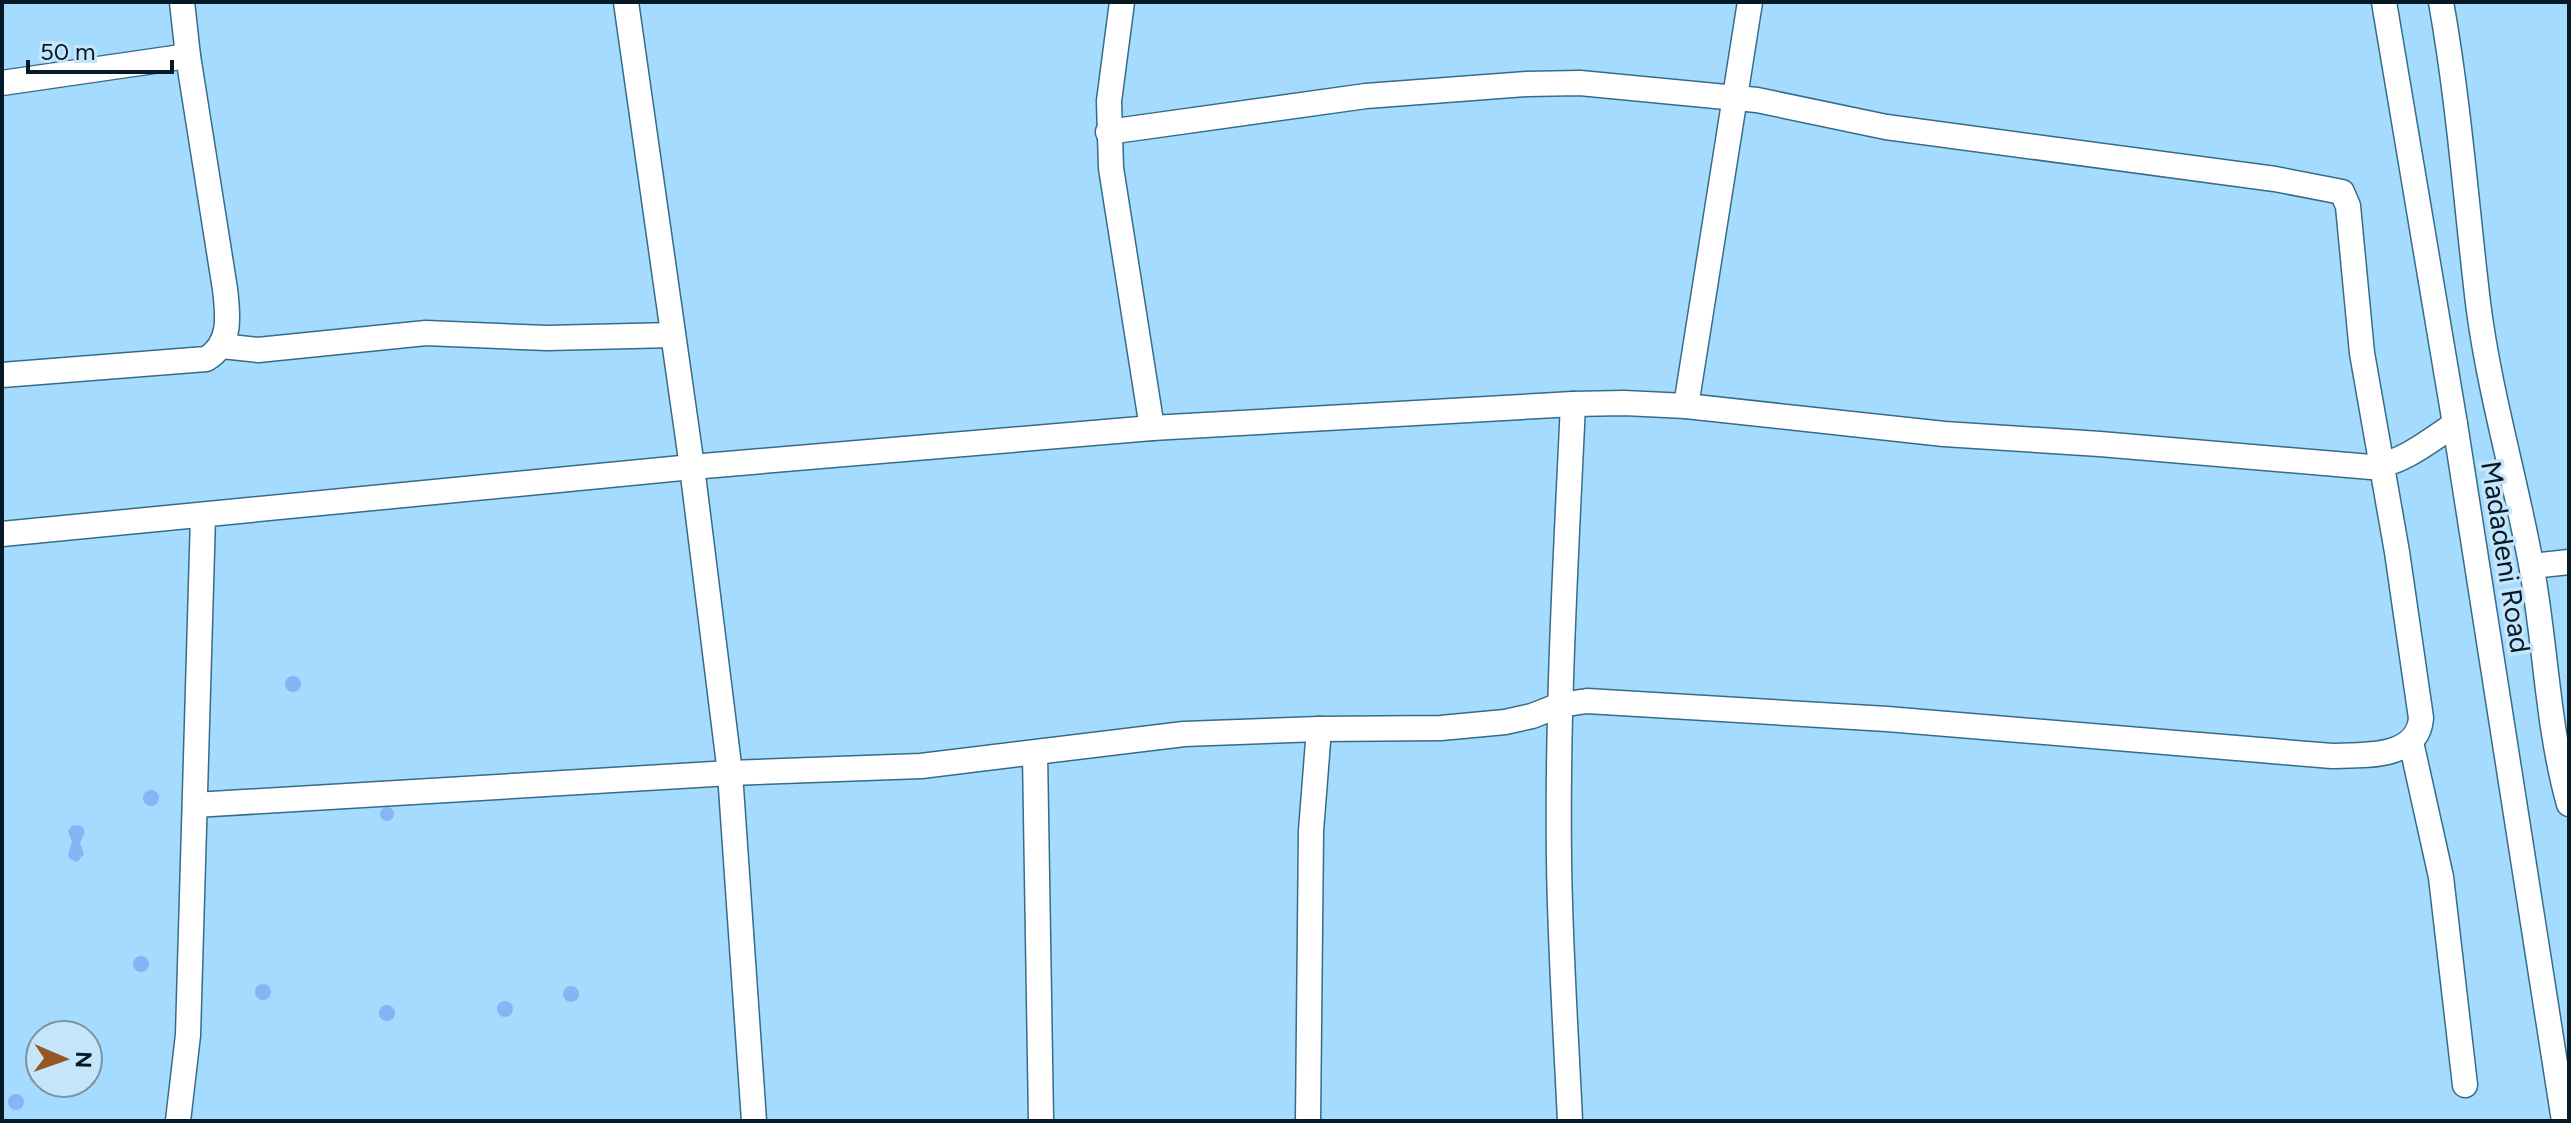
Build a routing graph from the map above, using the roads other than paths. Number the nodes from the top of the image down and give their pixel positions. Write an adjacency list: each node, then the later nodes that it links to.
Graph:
1 (182, 2): 7 (street)
2 (626, 2): 11 (street)
3 (1122, 2): 10 (street)
4 (1750, 2): 9 (street)
5 (2384, 2): 16 (street, Madadeni Road)
6 (2441, 2): 23 (street)
7 (188, 56): 8 (street); 12 (street)
8 (2, 83)
9 (1734, 99): 10 (street); 15 (street); 18 (street)
10 (1108, 132): 17 (street)
11 (673, 335): 12 (street); 19 (street)
12 (222, 346): 13 (street)
13 (2, 375)
14 (1573, 404): 15 (street); 17 (street); 24 (street)
15 (1686, 406): 18 (street)
16 (2455, 424): 18 (street); 37 (street, Madadeni Road)
17 (1152, 428): 19 (street)
18 (2382, 465): 26 (street)
19 (692, 467): 20 (street); 28 (street)
20 (203, 516): 21 (street); 30 (street)
21 (2, 534)
22 (2569, 562): 23 (street)
23 (2532, 566): 29 (street)
24 (1560, 705): 25 (street); 26 (street); 36 (street)
25 (1319, 729): 27 (street); 35 (street)
26 (2411, 742): 31 (street)
27 (1035, 753): 28 (street); 34 (street)
28 (730, 773): 30 (street); 33 (street)
29 (2569, 804)
30 (195, 805): 32 (street)
31 (2465, 1085)
32 (178, 1121)
33 (754, 1121)
34 (1041, 1121)
35 (1308, 1121)
36 (1570, 1121)
37 (2564, 1121)

